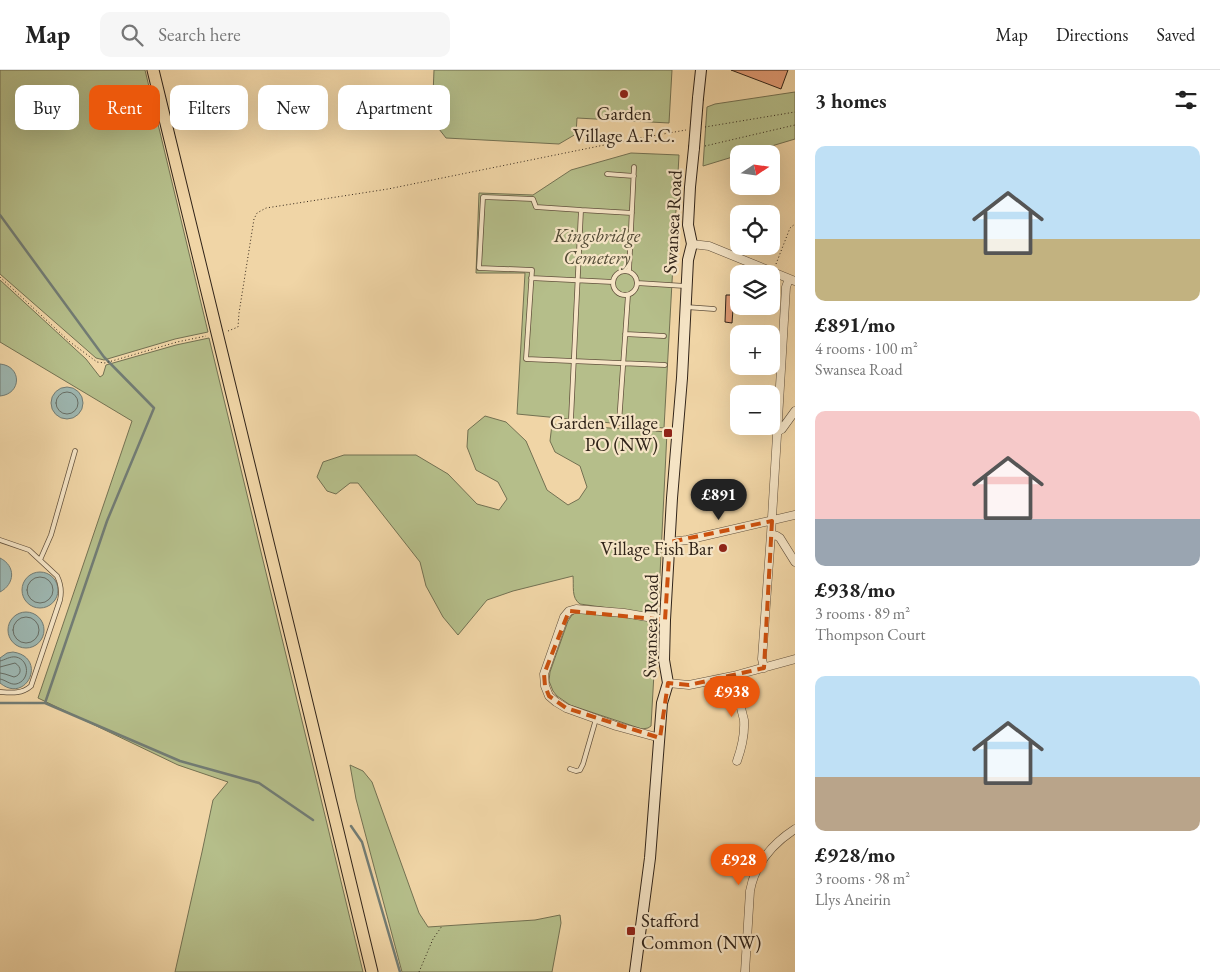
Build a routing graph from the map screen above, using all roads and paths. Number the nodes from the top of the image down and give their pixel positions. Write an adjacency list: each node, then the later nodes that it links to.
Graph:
1 (153, 70): 62 (main road)
2 (701, 70): 7 (main road, Swansea Road, bridge)
3 (795, 112): 5 (path)
4 (795, 125): 7 (path)
5 (697, 128)
6 (688, 130): 29 (path)
7 (694, 148): 14 (main road, Swansea Road)
8 (634, 167): 10 (lane)
9 (607, 174): 10 (lane)
10 (634, 176): 12 (lane)
11 (581, 210): 12 (lane); 20 (lane); 21 (lane)
12 (632, 213): 17 (lane)
13 (795, 224): 16 (path)
14 (692, 244): 15 (street); 25 (main road, Swansea Road)
15 (756, 265)
16 (776, 265)
17 (629, 271): 23 (lane); 24 (lane)
18 (780, 275): 22 (street)
19 (0, 277): 31 (path)
20 (531, 278): 21 (lane); 33 (lane)
21 (578, 280): 23 (lane); 33 (lane)
22 (792, 280): 36 (street)
23 (613, 282): 26 (lane)
24 (637, 283): 25 (lane); 26 (lane)
25 (686, 286): 27 (main road, Swansea Road)
26 (628, 295): 30 (lane)
27 (685, 307): 28 (lane); 47 (main road, Swansea Road)
28 (714, 309)
29 (228, 330)
30 (625, 334): 32 (lane); 34 (lane)
31 (207, 336)
32 (664, 336)
33 (575, 361): 34 (lane); 38 (lane)
34 (623, 364): 35 (lane); 39 (lane)
35 (665, 365)
36 (780, 385)
37 (795, 411): 40 (street)
38 (571, 419)
39 (619, 423)
40 (780, 430)
41 (777, 435): 44 (street)
42 (75, 451): 48 (lane)
43 (795, 515): 44 (street)
44 (772, 521): 45 (street); 47 (street)
45 (772, 534): 49 (street); 52 (street)
46 (0, 540): 48 (lane)
47 (670, 542): 50 (main road, Swansea Road)
48 (40, 560): 55 (lane)
49 (795, 562)
50 (665, 620): 54 (main road, Swansea Road); 56 (street)
51 (795, 659): 52 (street)
52 (764, 668): 53 (street)
53 (733, 676): 54 (street); 58 (street)
54 (668, 683): 57 (main road, Swansea Road)
55 (0, 692)
56 (596, 719): 57 (street); 59 (lane)
57 (660, 738): 64 (main road, Swansea Road)
58 (737, 761)
59 (570, 769)
60 (795, 829): 65 (street)
61 (442, 926): 63 (path)
62 (372, 972)
63 (419, 972)
64 (635, 972)
65 (745, 972)

